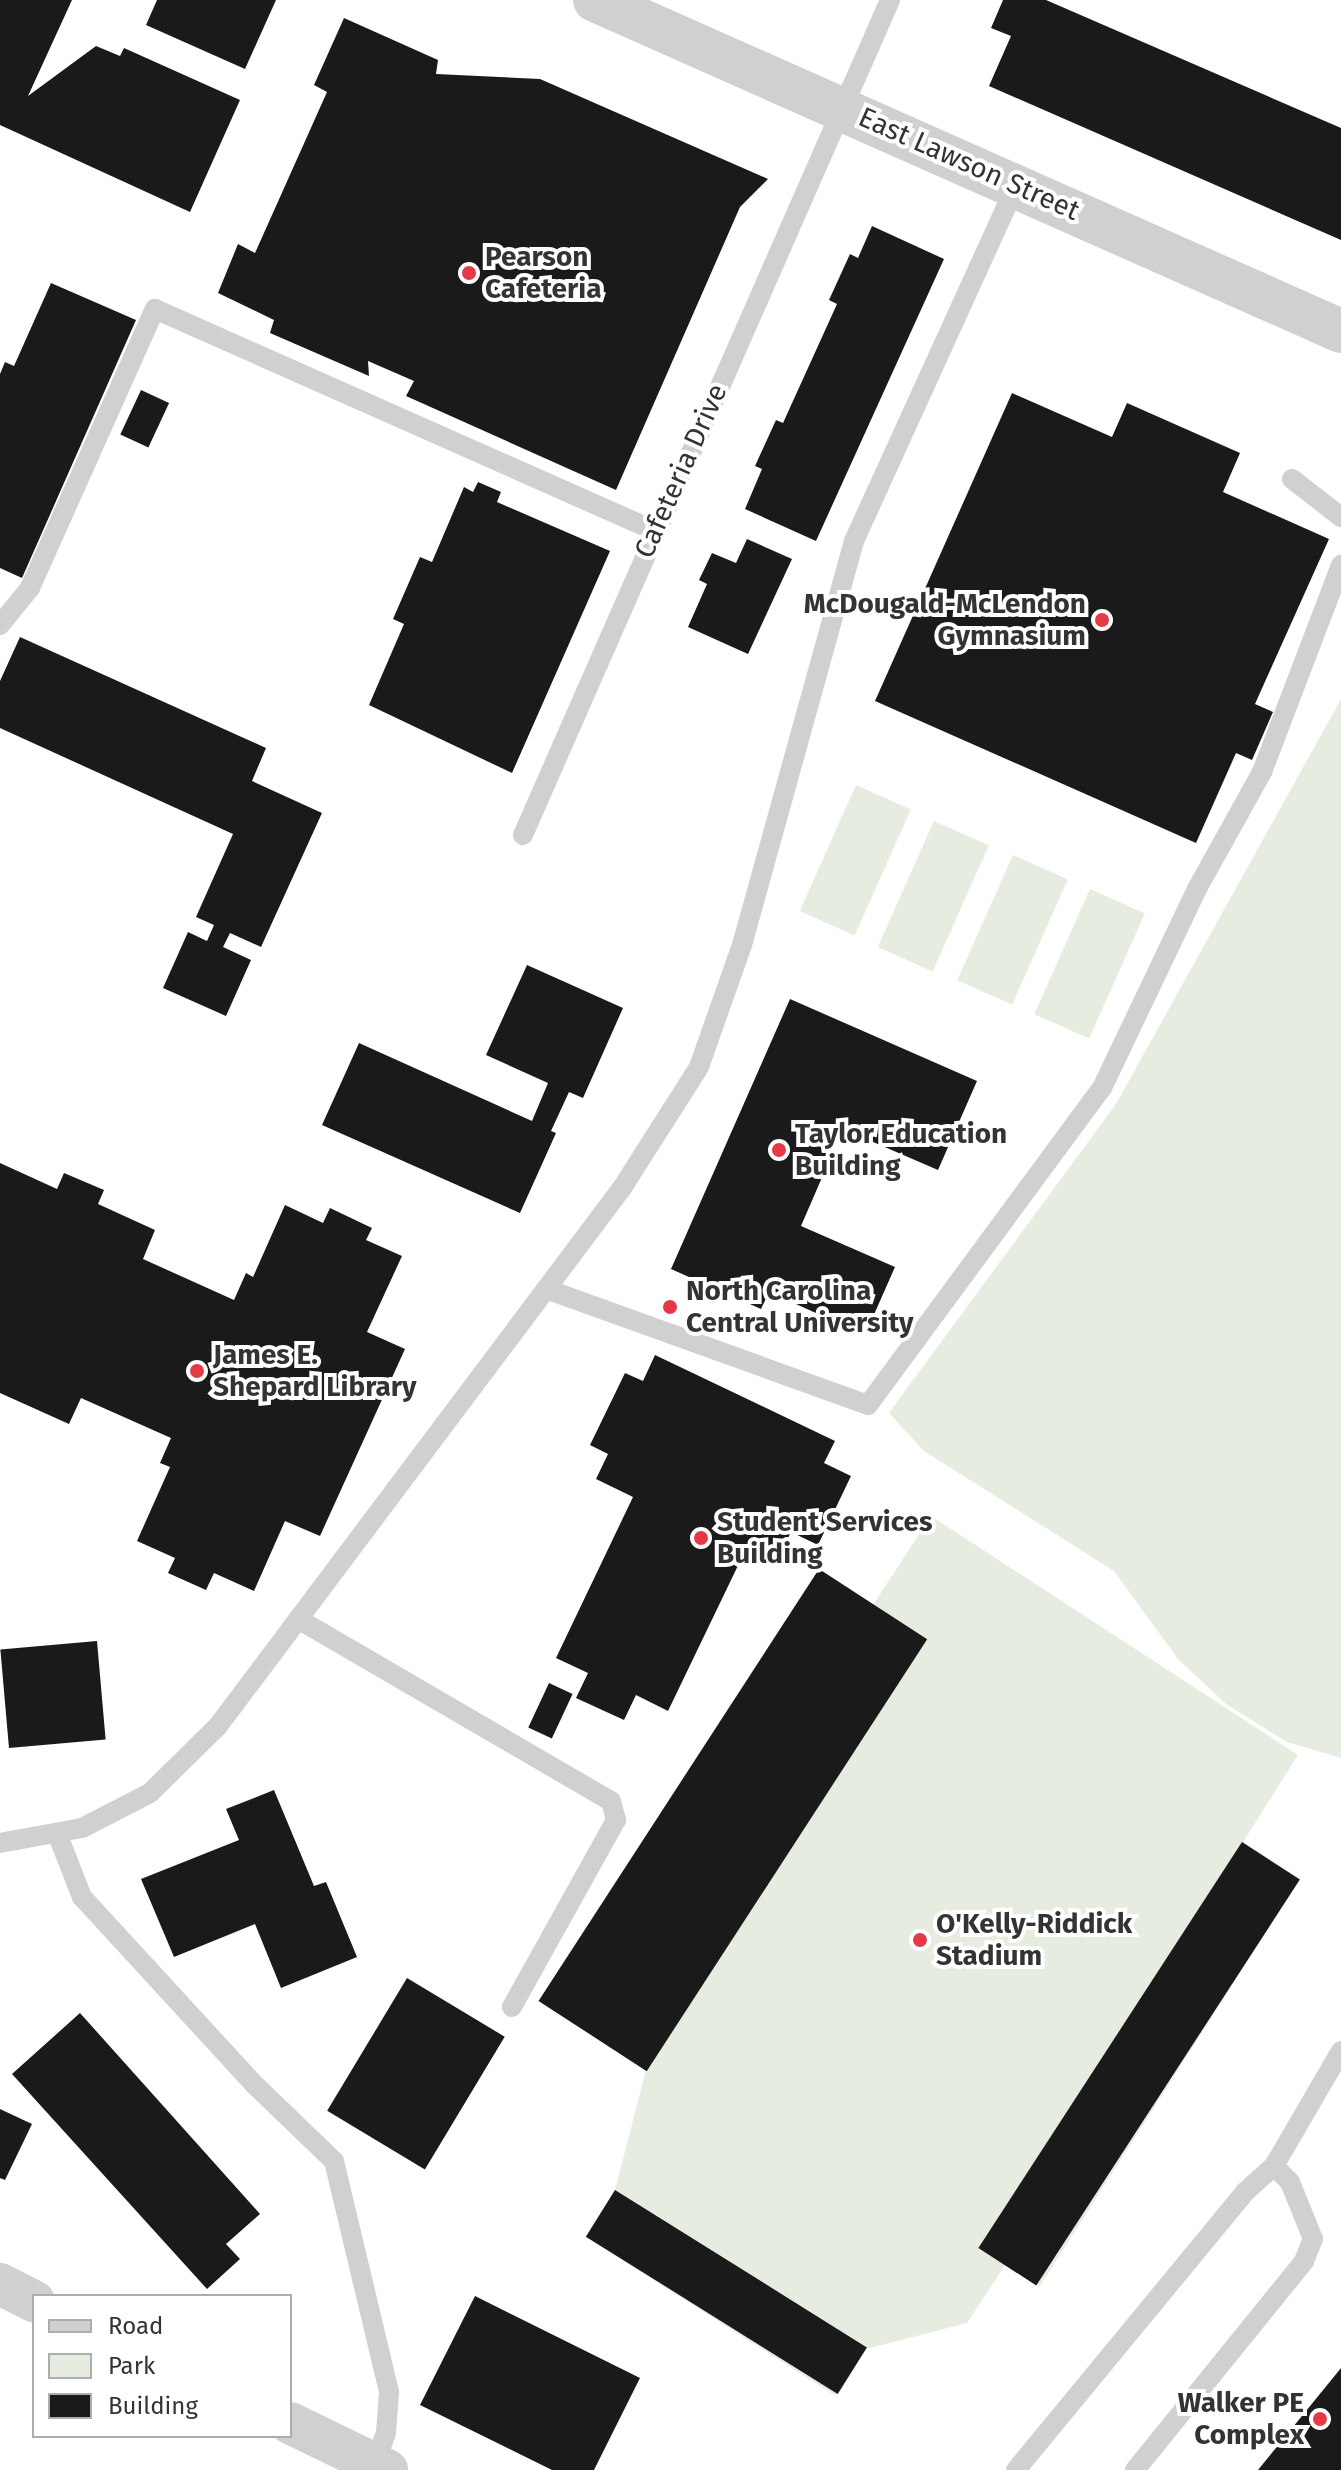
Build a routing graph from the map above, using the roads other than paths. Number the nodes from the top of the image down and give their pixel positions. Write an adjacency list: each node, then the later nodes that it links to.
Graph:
1 (595, 0): 3 (street, East Lawson Street)
2 (890, 0): 3 (lane, Cafeteria Drive)
3 (840, 108): 4 (street, East Lawson Street); 8 (lane, Cafeteria Drive)
4 (1016, 185): 5 (street, East Lawson Street); 12 (lane)
5 (1341, 331)
6 (1292, 479): 7 (lane)
7 (1341, 517)
8 (655, 531): 10 (lane); 11 (lane, Cafeteria Drive)
9 (1341, 565): 12 (lane)
10 (0, 625)
11 (523, 835)
12 (546, 1289): 13 (lane)
13 (298, 1619): 14 (lane); 16 (lane)
14 (57, 1833): 15 (lane); 22 (lane)
15 (0, 1843)
16 (512, 2007)
17 (1341, 2051): 18 (lane)
18 (1274, 2166): 23 (lane); 24 (lane)
19 (0, 2284): 20 (street)
20 (32, 2300)
21 (292, 2424): 22 (street)
22 (381, 2467)
23 (1016, 2470)
24 (1135, 2470)

